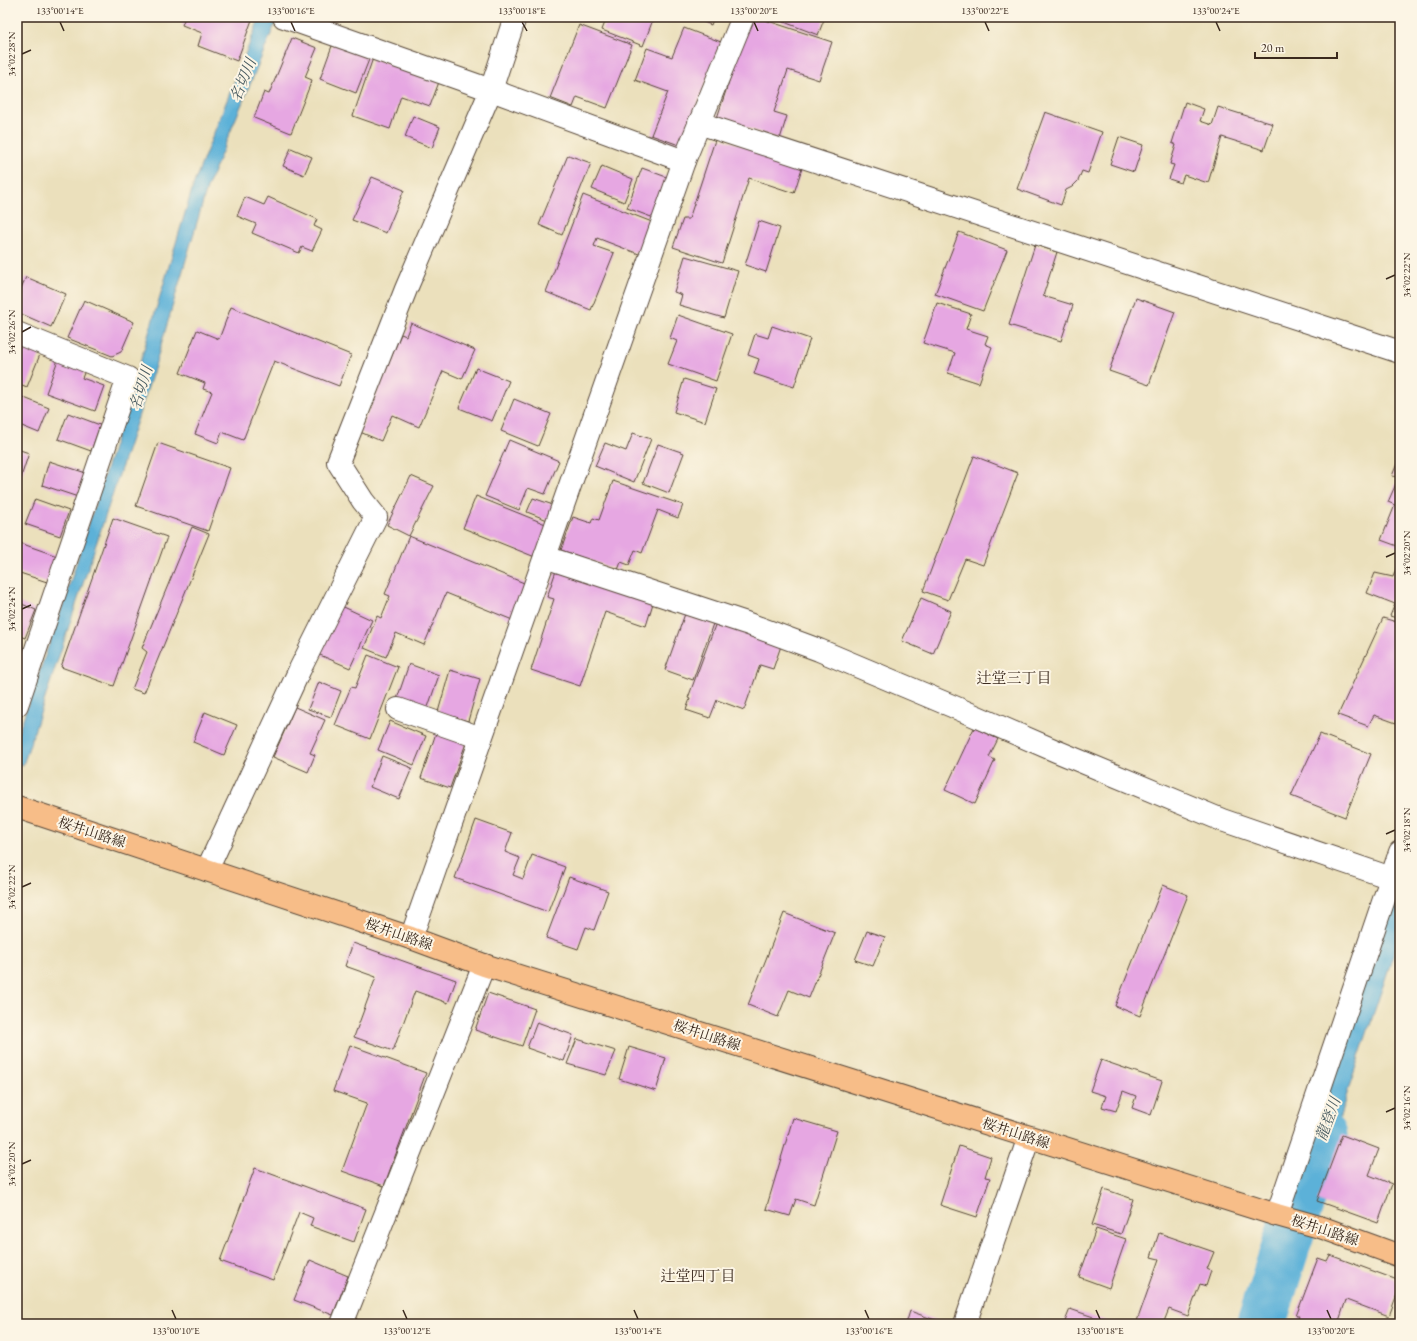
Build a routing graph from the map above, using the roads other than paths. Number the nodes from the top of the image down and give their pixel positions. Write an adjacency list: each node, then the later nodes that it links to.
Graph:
1 (284, 17): 4 (street)
2 (515, 17): 4 (street)
3 (743, 17): 5 (street)
4 (491, 90): 6 (street); 15 (street)
5 (699, 123): 6 (street); 8 (street)
6 (684, 161): 9 (street)
7 (17, 333): 10 (street)
8 (1400, 352)
9 (545, 557): 12 (street); 16 (street)
10 (17, 705)
11 (398, 709): 12 (street)
12 (481, 738): 17 (street)
13 (17, 807): 15 (main road, 桜井山路線)
14 (1400, 852): 16 (street)
15 (207, 870): 17 (main road, 桜井山路線)
16 (1391, 878): 20 (street)
17 (411, 938): 18 (main road, 桜井山路線)
18 (484, 964): 19 (main road, 桜井山路線); 22 (street)
19 (1029, 1137): 20 (main road, 桜井山路線); 23 (street)
20 (1277, 1215): 21 (main road, 桜井山路線)
21 (1400, 1256)
22 (342, 1324)
23 (965, 1324)

